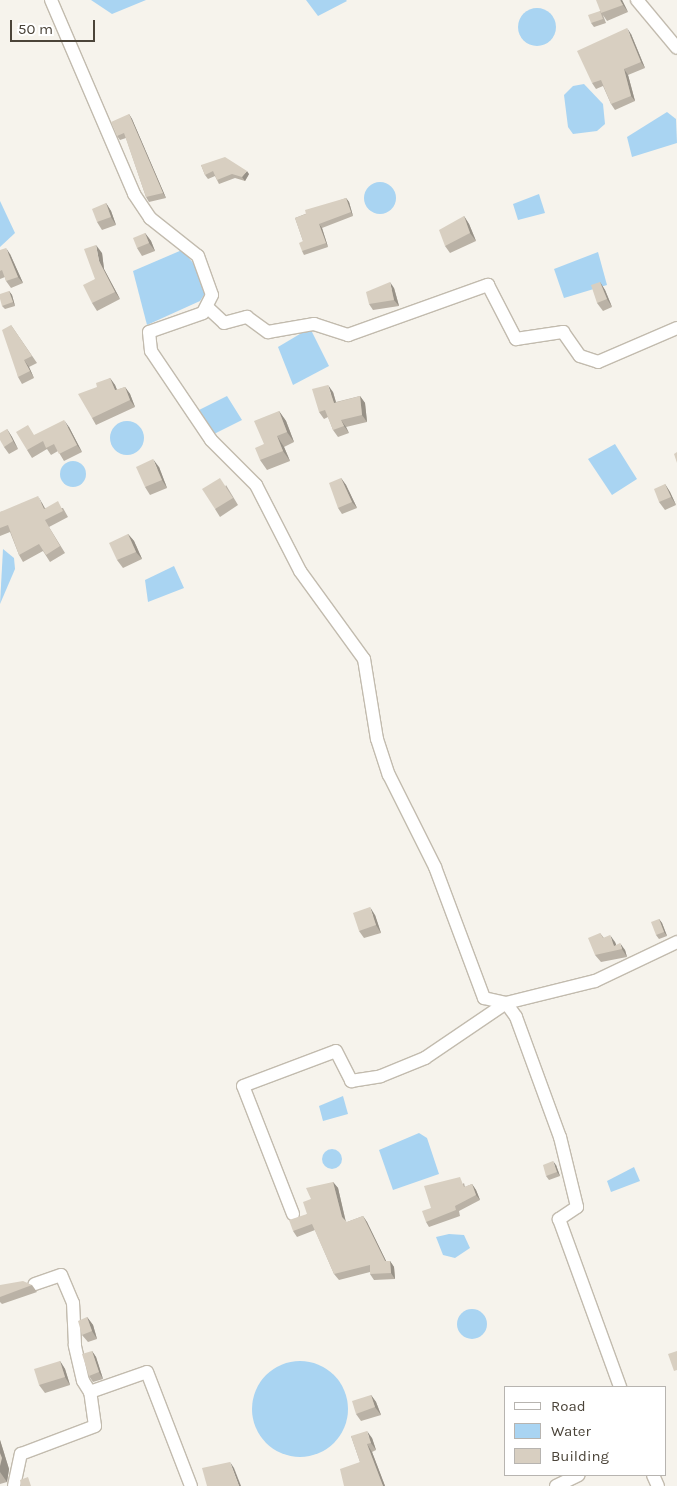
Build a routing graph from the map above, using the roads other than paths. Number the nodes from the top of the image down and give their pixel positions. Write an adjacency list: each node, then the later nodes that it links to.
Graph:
1 (51, 0): 4 (street)
2 (638, 0): 3 (street)
3 (677, 48)
4 (207, 306): 5 (street); 7 (street)
5 (677, 328)
6 (677, 942): 7 (street)
7 (506, 1003): 8 (street); 10 (street)
8 (294, 1214)
9 (36, 1284): 11 (street)
10 (620, 1386)
11 (90, 1392): 13 (street); 14 (street)
12 (577, 1476): 15 (street)
13 (14, 1486)
14 (191, 1486)
15 (556, 1486)

